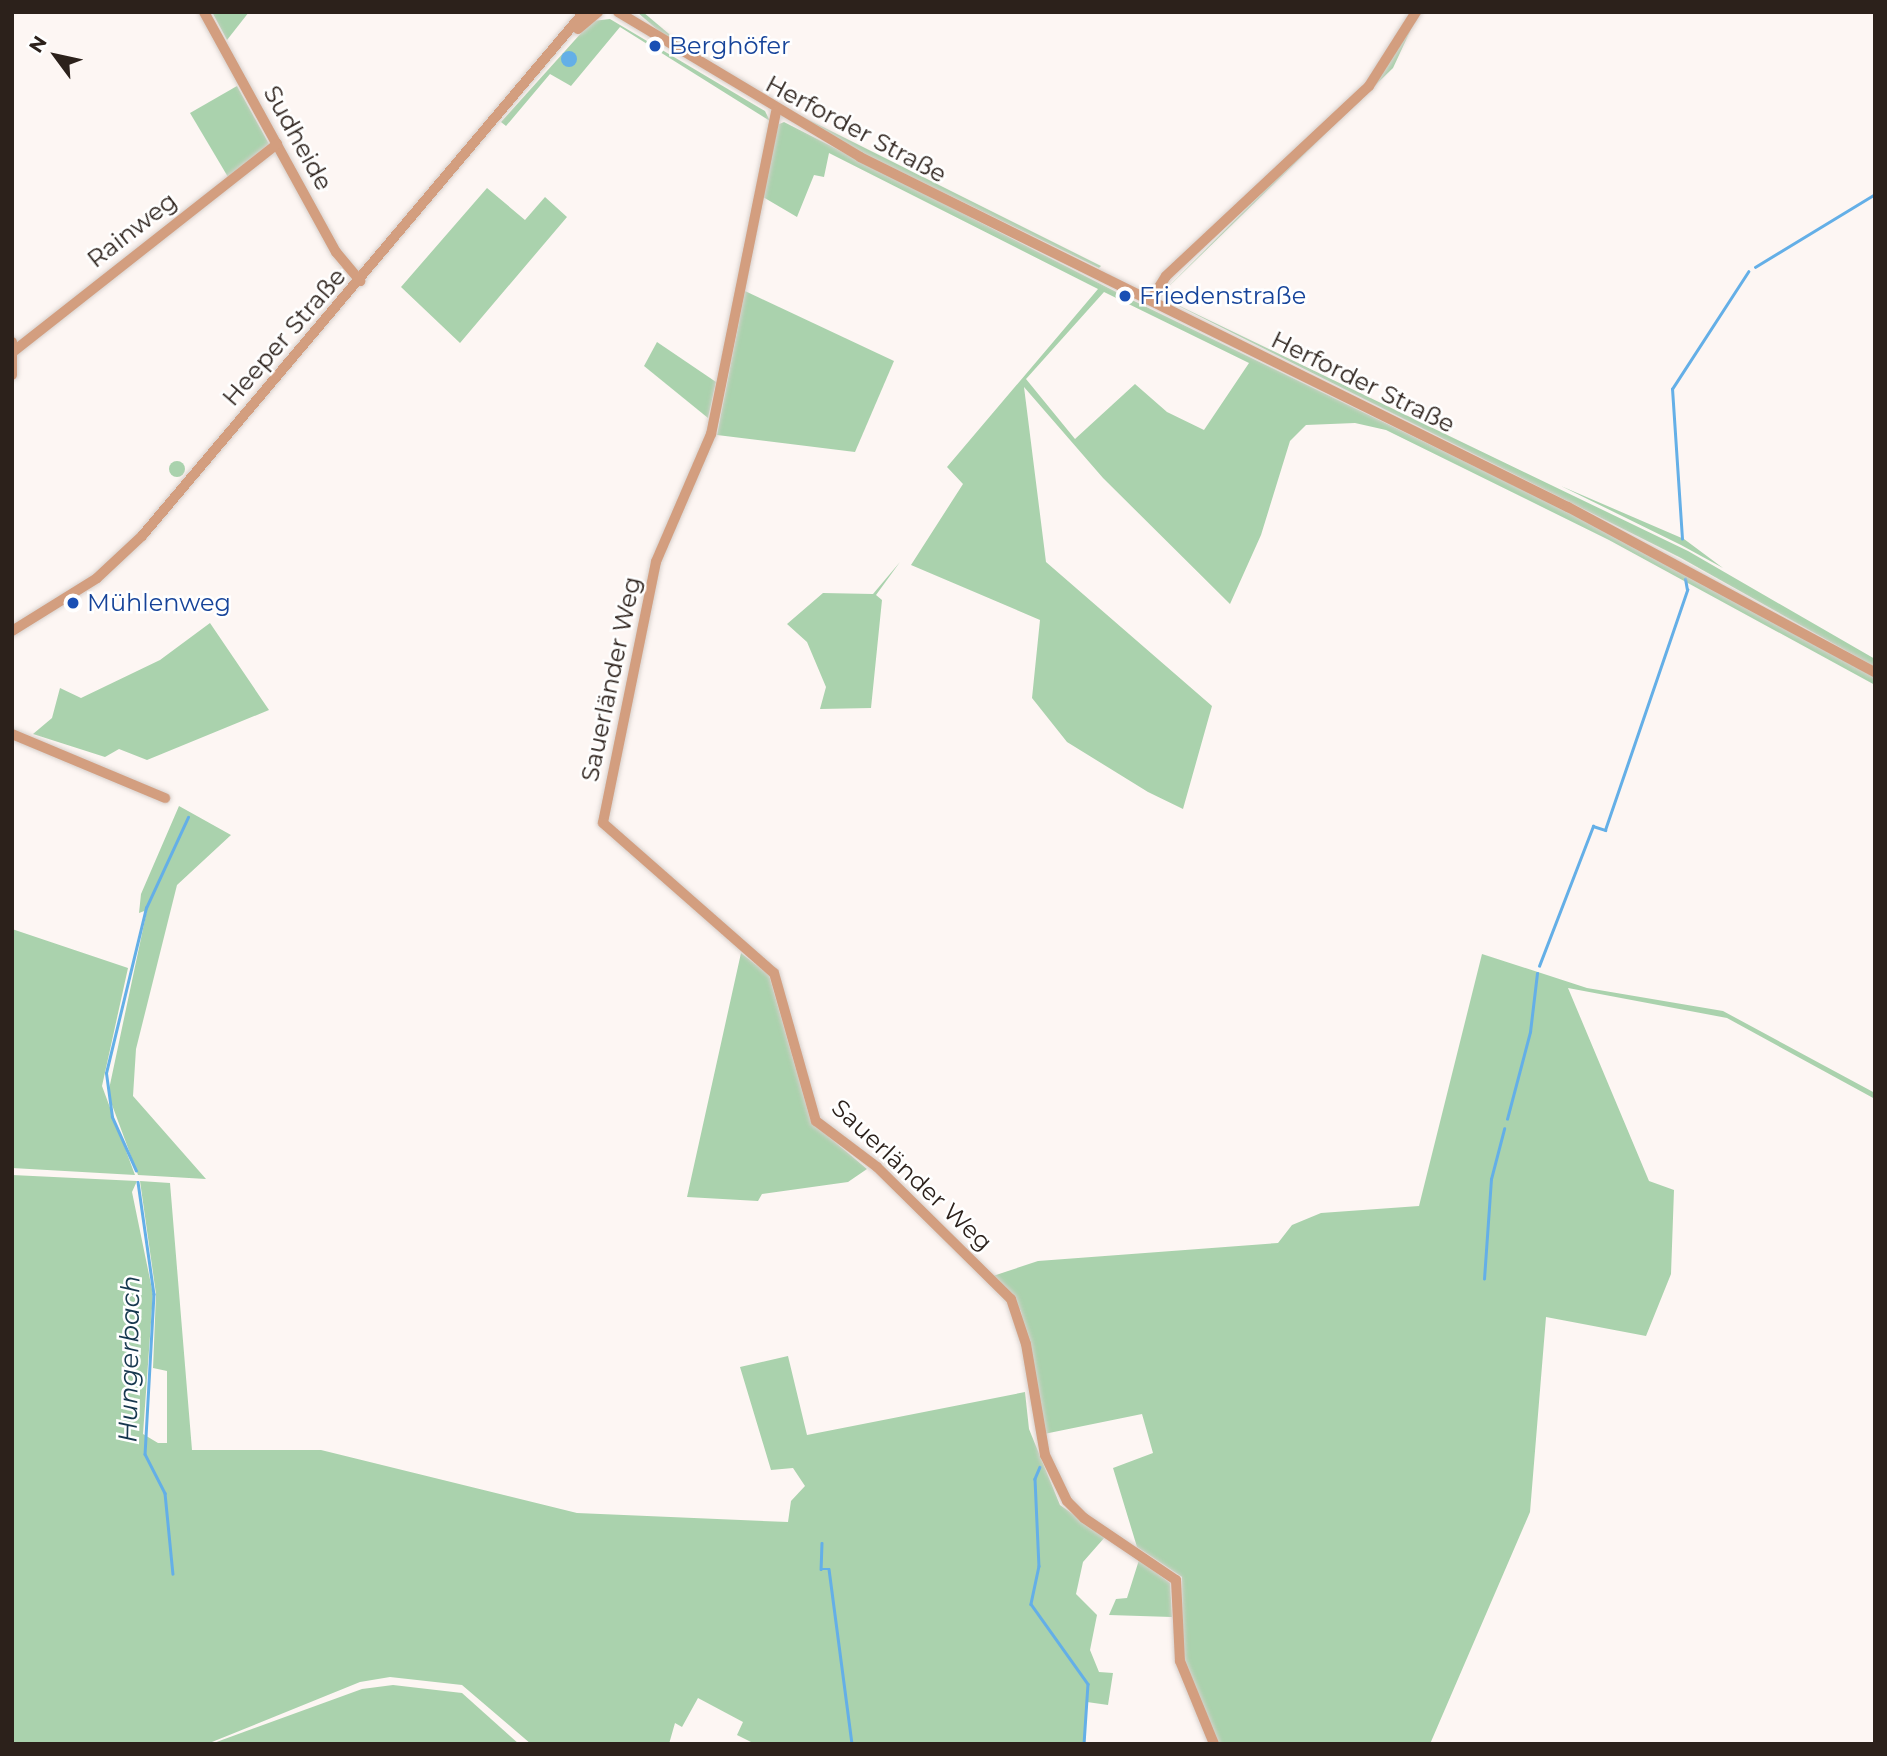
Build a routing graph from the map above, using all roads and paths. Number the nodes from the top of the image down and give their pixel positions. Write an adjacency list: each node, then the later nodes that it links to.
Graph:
1 (204, 12): 10 (street, Sudheide)
2 (584, 12): 8 (street, Heeper Straße)
3 (598, 12): 8 (street, Heeper Straße)
4 (618, 12): 7 (street, Herforder Straße)
5 (632, 12): 7 (street, Herforder Straße)
6 (1416, 12): 12 (street)
7 (648, 30): 9 (street, Herforder Straße)
8 (563, 43): 11 (street, Heeper Straße)
9 (776, 112): 12 (street, Herforder Straße); 19 (street, Sauerländer Weg)
10 (276, 144): 11 (street, Sudheide); 13 (street, Rainweg)
11 (359, 281): 15 (street, Heeper Straße)
12 (1151, 300): 16 (street, Herforder Straße)
13 (13, 347): 14 (street)
14 (12, 375)
15 (12, 631)
16 (1875, 672)
17 (12, 734): 18 (street)
18 (164, 798)
19 (1214, 1744)

